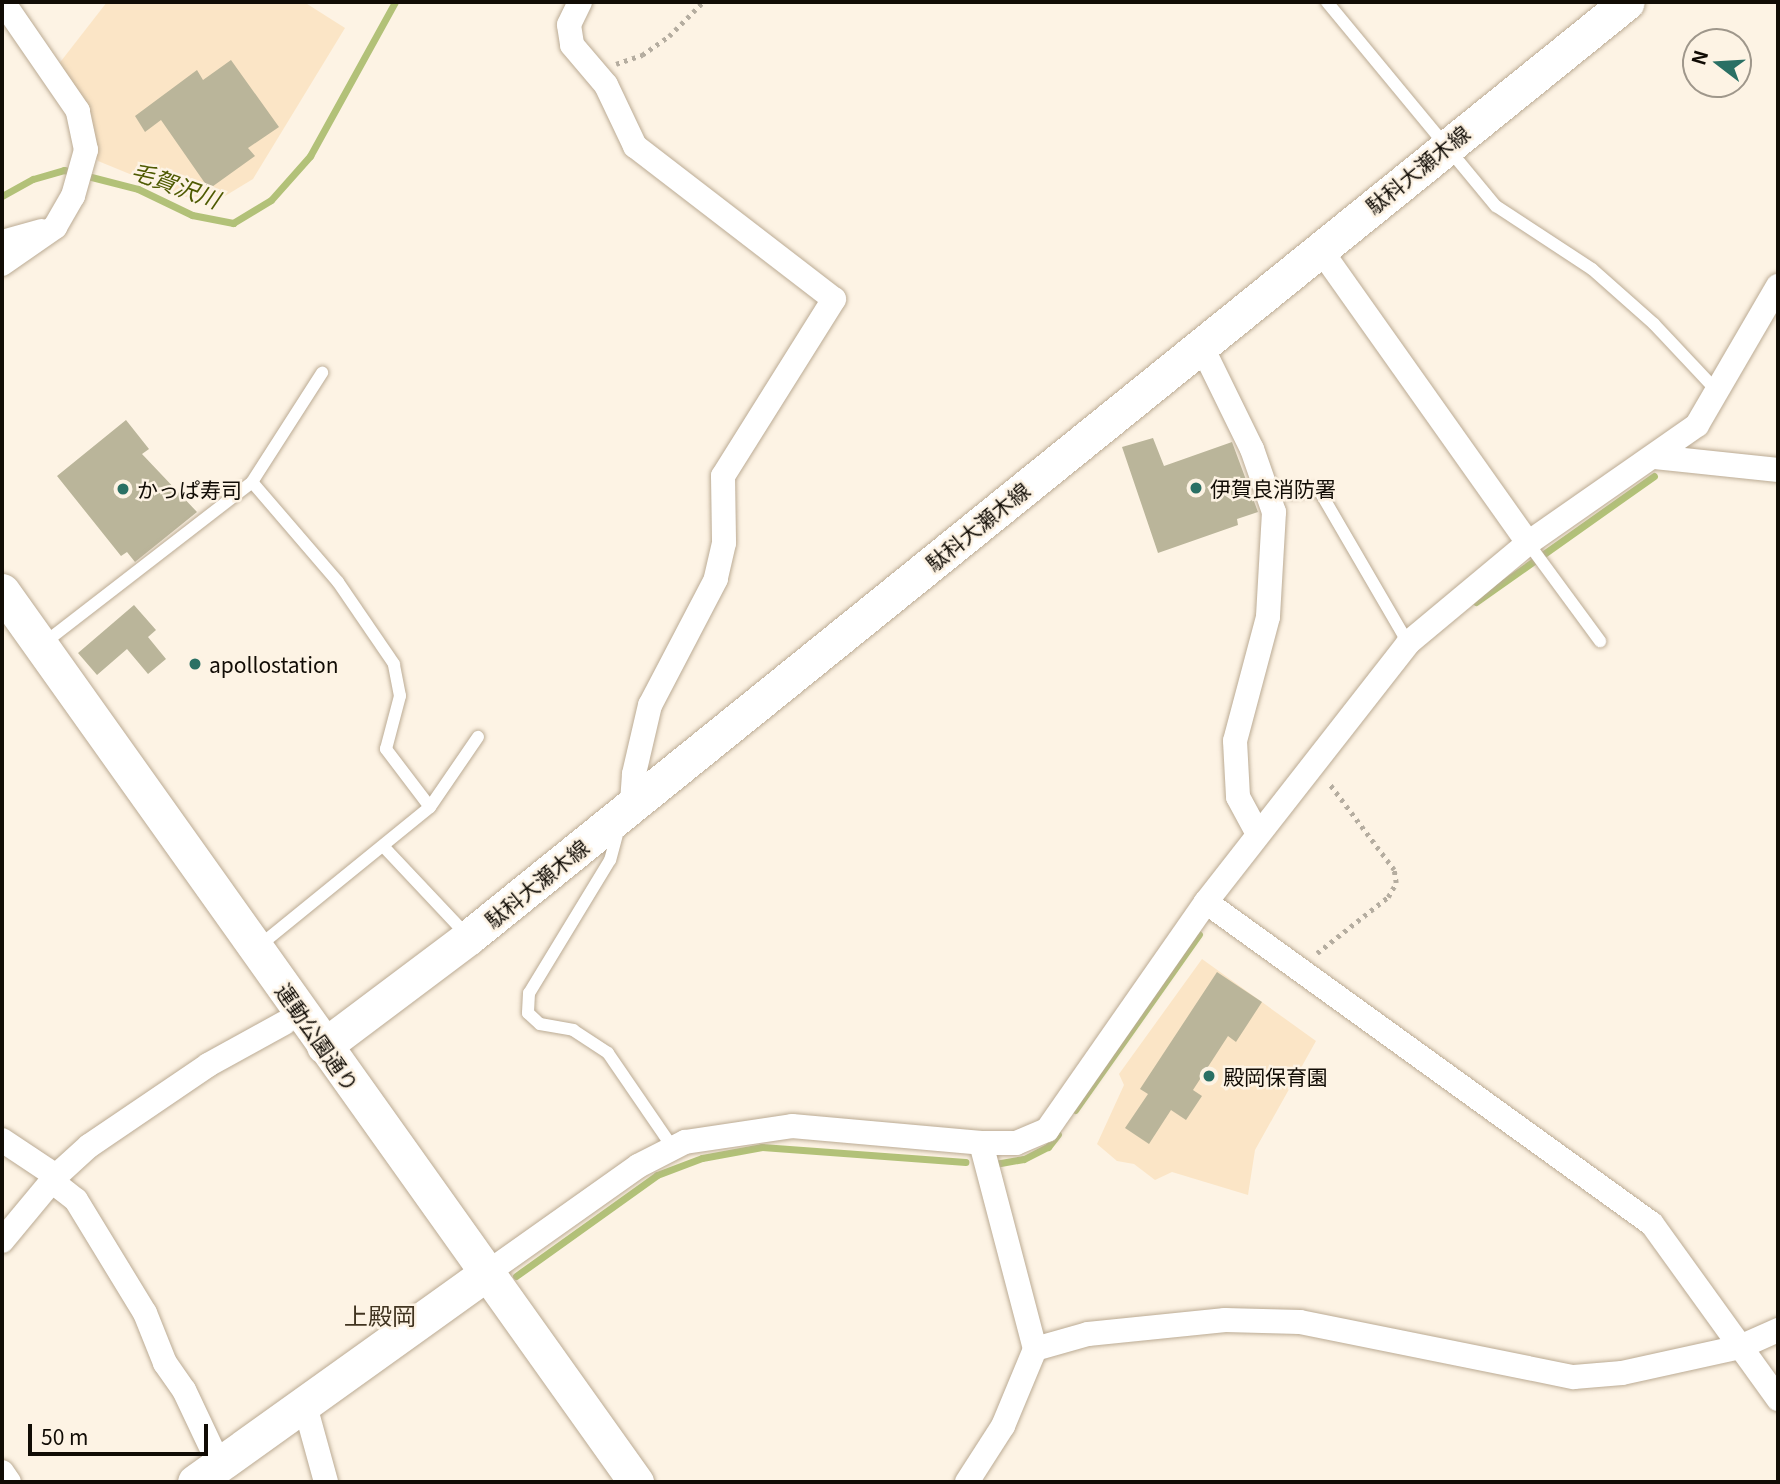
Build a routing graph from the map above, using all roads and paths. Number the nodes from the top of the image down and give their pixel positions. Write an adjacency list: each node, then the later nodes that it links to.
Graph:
1 (3, 2): 8 (street)
2 (580, 2): 6 (street)
3 (703, 2): 6 (path)
4 (1327, 2): 7 (lane)
5 (1627, 2): 7 (main road, 駄科大瀬木線)
6 (582, 57): 28 (street)
7 (1447, 144): 10 (main road, 駄科大瀬木線); 15 (lane)
8 (55, 227): 9 (street); 11 (street)
9 (2, 242)
10 (1320, 248): 13 (main road, 駄科大瀬木線); 20 (street)
11 (2, 264)
12 (1778, 286): 15 (street)
13 (1200, 345): 28 (main road, 駄科大瀬木線); 29 (street)
14 (322, 373): 18 (lane)
15 (1716, 390): 16 (street)
16 (1655, 457): 17 (street); 20 (street)
17 (1778, 470)
18 (252, 482): 24 (lane); 27 (lane)
19 (1290, 493): 23 (lane)
20 (1530, 546): 22 (lane); 23 (street)
21 (2, 591): 24 (main road, 運動公園通り)
22 (1600, 641)
23 (1408, 643): 29 (street)
24 (41, 646): 33 (main road, 運動公園通り)
25 (478, 737): 27 (lane)
26 (1327, 781): 34 (path)
27 (430, 807): 30 (lane)
28 (627, 809): 32 (main road, 駄科大瀬木線); 39 (lane)
29 (1258, 834): 31 (street)
30 (383, 846): 32 (lane); 33 (lane)
31 (1206, 902): 34 (street); 38 (street)
32 (469, 937): 36 (main road, 駄科大瀬木線)
33 (256, 948): 36 (main road, 運動公園通り)
34 (1297, 968): 44 (street)
35 (284, 1023): 40 (street)
36 (324, 1046): 42 (main road, 運動公園通り)
37 (2, 1140): 40 (street)
38 (981, 1143): 39 (street); 45 (street)
39 (673, 1148): 42 (street)
40 (54, 1179): 41 (street); 49 (street)
41 (2, 1241)
42 (487, 1273): 47 (main road); 52 (main road, 運動公園通り)
43 (1778, 1330): 44 (street)
44 (1740, 1347): 45 (street); 46 (street)
45 (1035, 1349): 53 (street)
46 (1778, 1399)
47 (304, 1402): 49 (main road); 51 (street)
48 (2, 1472): 50 (street)
49 (207, 1473)
50 (9, 1482)
51 (326, 1482)
52 (636, 1482)
53 (967, 1482)

